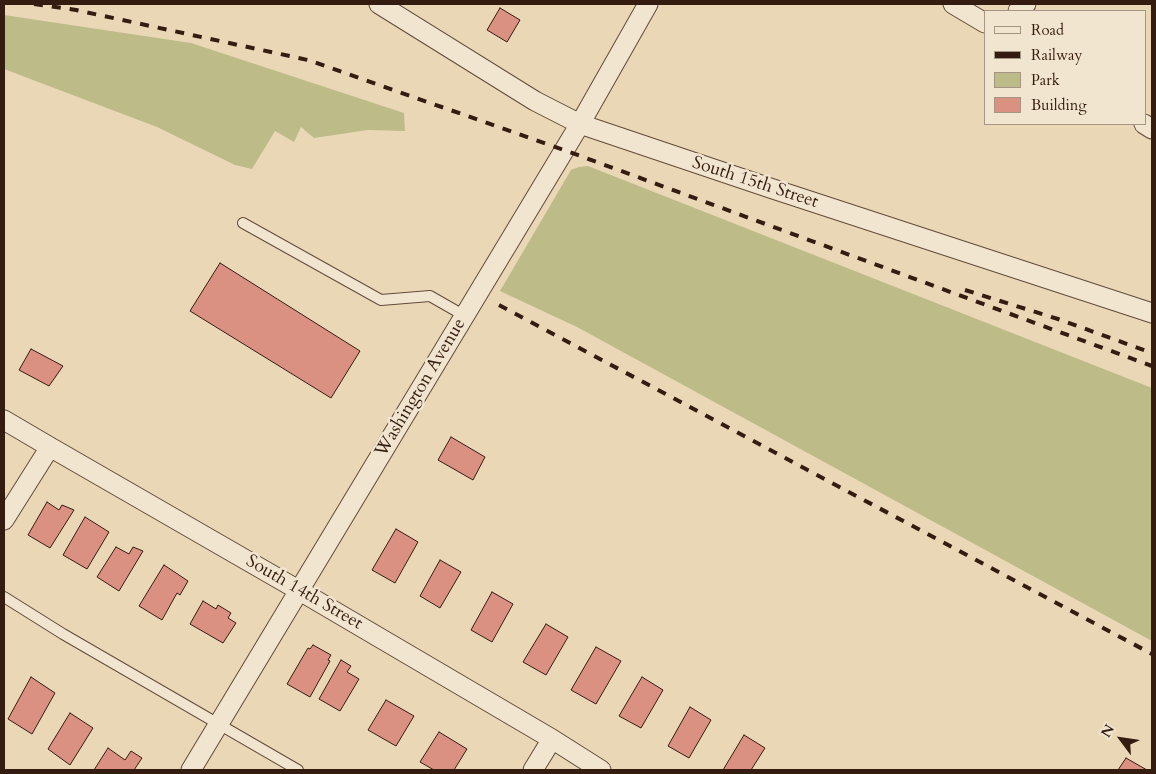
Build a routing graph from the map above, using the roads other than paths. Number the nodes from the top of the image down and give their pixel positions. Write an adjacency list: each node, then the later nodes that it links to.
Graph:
1 (379, 4): 5 (street, South 15th Street)
2 (648, 4): 5 (street, Washington Avenue)
3 (954, 4): 4 (street)
4 (984, 23)
5 (580, 124): 7 (street, South 15th Street); 8 (street, Washington Avenue)
6 (244, 223): 8 (lane)
7 (1152, 313)
8 (465, 316): 12 (street, Washington Avenue)
9 (4, 420): 10 (street, South 14th Street)
10 (50, 447): 11 (street); 12 (street, South 14th Street)
11 (4, 520)
12 (300, 590): 14 (street, Washington Avenue); 15 (street, South 14th Street)
13 (4, 597): 14 (lane)
14 (219, 725): 16 (street, Washington Avenue); 17 (lane)
15 (552, 739): 18 (street); 19 (street, South 14th Street)
16 (191, 770)
17 (298, 770)
18 (533, 770)
19 (602, 770)

